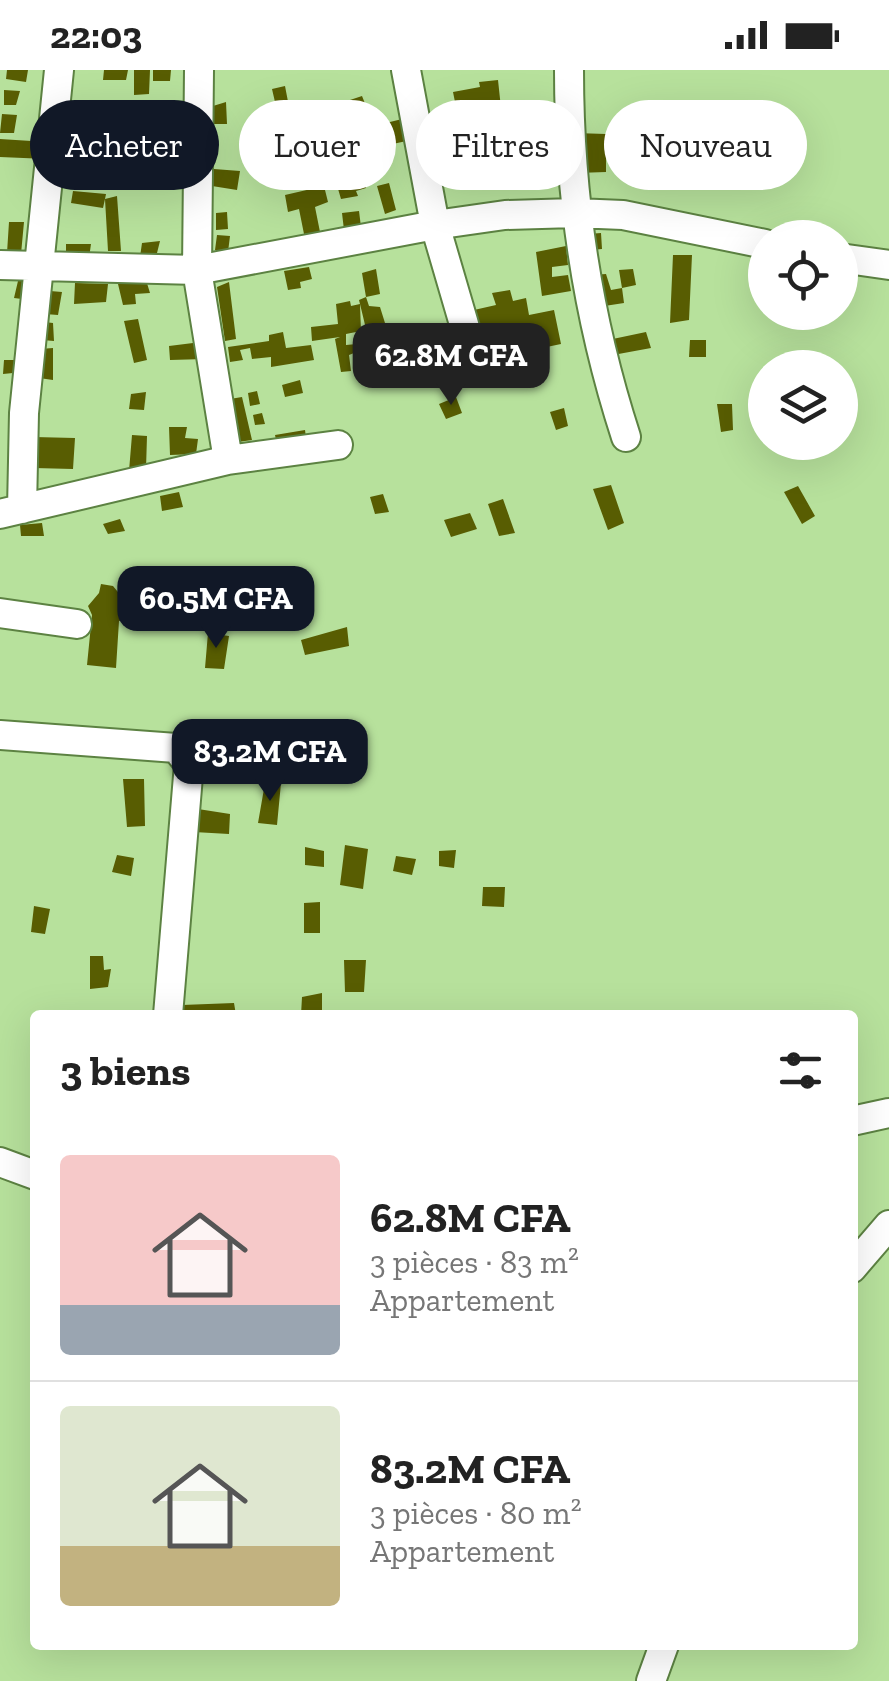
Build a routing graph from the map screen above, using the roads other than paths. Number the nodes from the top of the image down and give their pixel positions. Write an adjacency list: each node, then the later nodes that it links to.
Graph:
1 (59, 70): 11 (street)
2 (199, 70): 12 (street)
3 (406, 70): 6 (street)
4 (569, 70): 5 (street)
5 (576, 213): 6 (street); 7 (street); 14 (street)
6 (435, 226): 12 (street); 13 (street)
7 (748, 241)
8 (858, 261): 10 (street)
9 (0, 265): 11 (street)
10 (889, 266)
11 (38, 267): 12 (street); 17 (street)
12 (196, 270): 16 (street)
13 (473, 355)
14 (626, 437)
15 (338, 446): 16 (street)
16 (228, 460): 17 (street)
17 (11, 512)
18 (0, 613): 19 (street)
19 (76, 624)
20 (0, 735): 21 (street)
21 (168, 1010)
22 (889, 1113): 23 (street)
23 (858, 1119)
24 (0, 1162): 25 (street)
25 (30, 1173)
26 (889, 1225): 27 (street)
27 (858, 1261)
28 (662, 1650): 29 (street)
29 (651, 1681)

